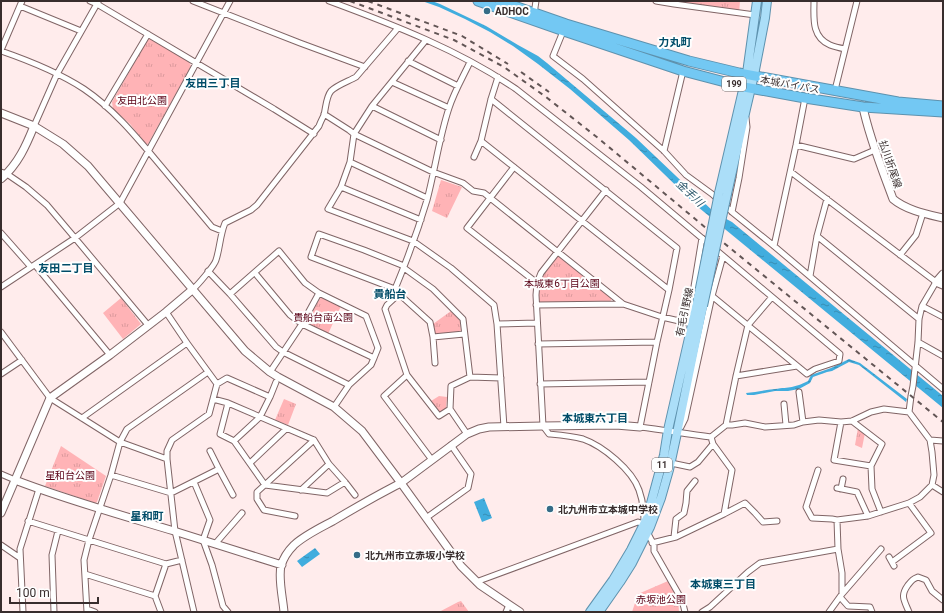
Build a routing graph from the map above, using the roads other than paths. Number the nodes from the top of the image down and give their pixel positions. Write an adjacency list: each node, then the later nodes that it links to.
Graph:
1 (90, 1): 13 (street)
2 (192, 1): 15 (street)
3 (230, 1): 15 (street)
4 (330, 1): 18 (street)
5 (478, 1): 17 (highway, 本城バイパス / 199)
6 (500, 1): 17 (highway, 本城バイパス / 199)
7 (536, 1): 17 (street)
8 (656, 1): 16 (street)
9 (757, 1): 16 (main road, 有毛引野線 / 11)
10 (767, 1): 31 (main road, 有毛引野線 / 11)
11 (814, 1): 23 (street)
12 (857, 1): 23 (street)
13 (97, 2): 20 (street); 21 (street)
14 (21, 4): 20 (street); 24 (street)
15 (223, 13): 27 (street); 28 (street)
16 (755, 15): 31 (main road, 有毛引野線 / 11)
17 (534, 16): 19 (highway, 本城バイパス / 199)
18 (398, 28): 22 (street); 28 (street)
19 (565, 28): 29 (highway, 本城バイパス / 199); 31 (highway, 本城バイパス / 199); 56 (street)
20 (82, 31): 30 (street)
21 (148, 34): 27 (street); 39 (street)
22 (426, 40): 25 (street); 26 (street)
23 (845, 49): 36 (street)
24 (1, 50): 30 (street)
25 (408, 61): 33 (street); 34 (street)
26 (470, 62): 32 (street); 34 (street)
27 (196, 63): 49 (street); 55 (street)
28 (365, 67): 47 (street)
29 (683, 71): 35 (highway, 本城バイパス / 199); 56 (street)
30 (57, 74): 39 (street); 48 (street)
31 (751, 74): 35 (main road, 有毛引野線 / 11); 36 (highway, 本城バイパス / 199)
32 (498, 77): 38 (street); 79 (street)
33 (392, 82): 40 (street); 43 (street)
34 (458, 86): 43 (street)
35 (748, 88): 37 (highway, 本城バイパス / 199); 44 (main road, 有毛引野線 / 11); 65 (main road, 有毛引野線 / 11)
36 (835, 90): 41 (highway, 本城バイパス / 199)
37 (805, 98): 42 (highway, 本城バイパス / 199); 53 (street)
38 (491, 99): 52 (street); 64 (street)
39 (105, 106): 55 (street)
40 (372, 106): 50 (street); 51 (street)
41 (943, 106)
42 (863, 107): 45 (highway, 本城バイパス / 199); 54 (street, 払川折尾線)
43 (449, 108): 51 (street)
44 (746, 109): 65 (main road, 有毛引野線 / 11); 70 (street)
45 (943, 112)
46 (1, 113): 48 (street)
47 (324, 114): 49 (street); 50 (street)
48 (34, 126): 62 (street); 69 (street)
49 (314, 134): 75 (street)
50 (354, 134): 58 (street); 60 (street)
51 (441, 140): 60 (street)
52 (481, 141): 57 (street); 59 (street)
53 (796, 145): 54 (street); 61 (street)
54 (875, 150): 71 (street, 払川折尾線)
55 (148, 151): 69 (street); 75 (street)
56 (664, 151): 70 (street)
57 (474, 157)
58 (350, 162): 63 (street); 67 (street)
59 (514, 166): 66 (street); 74 (street)
60 (433, 172): 66 (street); 67 (street)
61 (791, 172): 68 (street); 81 (street)
62 (3, 175): 78 (street)
63 (341, 187): 73 (street); 80 (street)
64 (606, 190): 74 (street); 97 (street)
65 (723, 193): 105 (main road, 有毛引野線 / 11, bridge)
66 (490, 197): 82 (street); 92 (street)
67 (427, 198): 73 (street)
68 (827, 199): 77 (street); 83 (street)
69 (120, 204): 78 (street); 96 (street)
70 (732, 212): 81 (street)
71 (923, 213): 72 (street, 払川折尾線); 83 (street)
72 (943, 218)
73 (421, 220): 80 (street)
74 (582, 220): 82 (street); 97 (street)
75 (222, 231): 87 (street)
76 (1, 233): 85 (street)
77 (817, 236): 90 (street); 110 (street)
78 (75, 238): 85 (street); 115 (street)
79 (702, 238): 84 (street); 114 (street)
80 (413, 241): 86 (street); 113 (street)
81 (774, 246): 90 (street)
82 (558, 251): 92 (street); 103 (street)
83 (900, 255): 91 (street)
84 (723, 256): 101 (street); 102 (street)
85 (33, 266): 94 (street); 125 (street)
86 (404, 267): 95 (street); 95 (street); 118 (street)
87 (208, 271): 96 (street); 99 (street)
88 (255, 273): 98 (street); 99 (street); 112 (street)
89 (943, 274): 91 (street)
90 (810, 276): 130 (street)
91 (936, 282): 93 (street); 106 (street)
92 (537, 283): 104 (street)
93 (943, 286)
94 (1, 287)
95 (395, 289): 100 (street)
96 (192, 290): 107 (street); 133 (street)
97 (669, 290): 108 (street)
98 (319, 293): 112 (street); 127 (street)
99 (230, 294): 124 (street)
100 (399, 294): 119 (street); 135 (street)
101 (712, 296): 116 (street); 166 (street)
102 (772, 297): 116 (street); 131 (street)
103 (623, 304): 104 (street); 108 (street)
104 (536, 305): 111 (street)
105 (700, 305): 114 (main road, 有毛引野線 / 11); 166 (main road, 有毛引野線 / 11)
106 (922, 306): 109 (street); 110 (street)
107 (166, 312): 115 (street); 122 (street)
108 (662, 317): 114 (street); 120 (street)
109 (943, 317)
110 (918, 319): 121 (street)
111 (537, 322): 113 (street); 123 (street)
112 (302, 324): 124 (street); 127 (street)
113 (497, 324): 138 (street)
114 (690, 324): 165 (main road, 有毛引野線 / 11)
115 (148, 325): 125 (street)
116 (748, 325): 131 (street); 136 (street)
117 (1, 332): 128 (street)
118 (464, 334): 119 (street); 137 (street)
119 (433, 337): 129 (street)
120 (657, 342): 123 (street); 140 (street)
121 (918, 342): 126 (street); 130 (street)
122 (187, 343): 132 (street); 155 (street)
123 (538, 344): 142 (street)
124 (283, 352): 133 (street); 143 (street)
125 (110, 355): 147 (street)
126 (943, 356)
127 (374, 358): 143 (street)
128 (22, 360): 134 (street); 147 (street)
129 (435, 363)
130 (915, 365): 144 (street); 153 (street)
131 (797, 366): 136 (street)
132 (208, 372): 141 (street); 173 (street)
133 (270, 372): 151 (street)
134 (1, 374)
135 (407, 375): 152 (street); 178 (street)
136 (736, 376): 159 (street)
137 (470, 378): 138 (street); 152 (street)
138 (500, 378): 162 (street)
139 (276, 382): 146 (street)
140 (649, 382): 142 (street); 163 (street)
141 (217, 384): 146 (street); 148 (street)
142 (540, 384): 160 (street)
143 (350, 385): 151 (street)
144 (943, 389)
145 (799, 392): 157 (street)
146 (270, 397): 154 (street)
147 (50, 398): 155 (street); 188 (street)
148 (213, 398): 149 (street); 177 (street)
149 (228, 403): 154 (street); 171 (street)
150 (784, 404): 161 (street)
151 (334, 407): 192 (street)
152 (450, 409): 167 (street)
153 (909, 412): 156 (street); 170 (street)
154 (260, 417): 164 (street); 171 (street)
155 (82, 418): 173 (street)
156 (852, 421): 158 (street); 182 (street)
157 (804, 422): 158 (street); 161 (street)
158 (841, 422): 182 (street)
159 (726, 425): 161 (street); 168 (street)
160 (543, 426): 162 (street); 163 (street); 213 (street)
161 (786, 426)
162 (504, 427): 167 (street)
163 (640, 427): 165 (street)
164 (286, 429): 169 (street); 179 (street)
165 (668, 430): 166 (street); 213 (main road, 有毛引野線 / 11)
166 (678, 433): 168 (street); 180 (main road, 有毛引野線 / 11)
167 (468, 434): 175 (street)
168 (711, 437): 174 (street)
169 (314, 440): 181 (street); 193 (street)
170 (930, 440): 172 (street); 194 (street)
171 (234, 441): 179 (street)
172 (943, 441)
173 (120, 442): 177 (street); 186 (street)
174 (713, 444): 180 (street); 206 (street)
175 (451, 445): 178 (street); 209 (street)
176 (210, 451): 183 (street)
177 (167, 459): 198 (street)
178 (432, 460): 192 (street)
179 (250, 463): 193 (street)
180 (670, 463): 213 (main road, 有毛引野線 / 11)
181 (329, 464): 191 (street); 196 (street)
182 (871, 466): 203 (street)
183 (219, 469): 190 (street); 199 (street)
184 (818, 470): 211 (street)
185 (1, 474): 188 (street)
186 (111, 475): 198 (street); 202 (street)
187 (843, 479): 208 (street)
188 (15, 480): 195 (street); 204 (street)
189 (695, 481): 216 (street)
190 (194, 482): 198 (street); 218 (street)
191 (345, 482): 196 (street); 200 (street)
192 (401, 483): 209 (street); 228 (street)
193 (265, 485): 196 (street); 207 (street)
194 (932, 485): 197 (street); 201 (street)
195 (38, 489): 202 (street); 212 (street)
196 (301, 490)
197 (943, 492)
198 (171, 493): 215 (street)
199 (233, 495)
200 (355, 495)
201 (909, 503): 203 (street); 226 (street)
202 (100, 509): 215 (street); 217 (street)
203 (881, 512): 208 (street)
204 (1, 513)
205 (242, 513): 220 (street)
206 (724, 514): 210 (street); 216 (street)
207 (295, 516)
208 (868, 516): 211 (street)
209 (426, 518): 230 (street)
210 (777, 520)
211 (838, 520): 222 (street)
212 (28, 521): 214 (street); 224 (street)
213 (645, 528): 219 (street); 230 (street); 245 (main road, 有毛引野線 / 11); 246 (main road, 有毛引野線 / 11)
214 (58, 531): 217 (street); 237 (street)
215 (175, 531): 218 (street); 225 (street)
216 (674, 538): 219 (street)
217 (89, 540): 227 (street); 229 (street)
218 (203, 540): 220 (street); 241 (street)
219 (652, 543): 247 (street)
220 (215, 544): 228 (street)
221 (1, 545): 224 (street)
222 (838, 549): 232 (street); 248 (street)
223 (881, 549): 232 (street)
224 (20, 558): 236 (street)
225 (182, 560): 227 (street); 240 (street)
226 (892, 562)
227 (166, 564): 231 (street)
228 (282, 565): 242 (street)
229 (85, 574): 231 (street); 235 (street)
230 (476, 582): 234 (street)
231 (155, 596): 239 (street)
232 (841, 596): 249 (street); 250 (street)
233 (943, 600): 251 (street)
234 (509, 604): 243 (street); 244 (street)
235 (87, 611): 238 (street)
236 (23, 612)
237 (54, 612)
238 (95, 612)
239 (161, 612)
240 (194, 612)
241 (228, 612)
242 (284, 612)
243 (506, 612)
244 (520, 612)
245 (590, 612)
246 (599, 612)
247 (685, 612)
248 (702, 612)
249 (829, 612)
250 (872, 612)
251 (909, 612)

